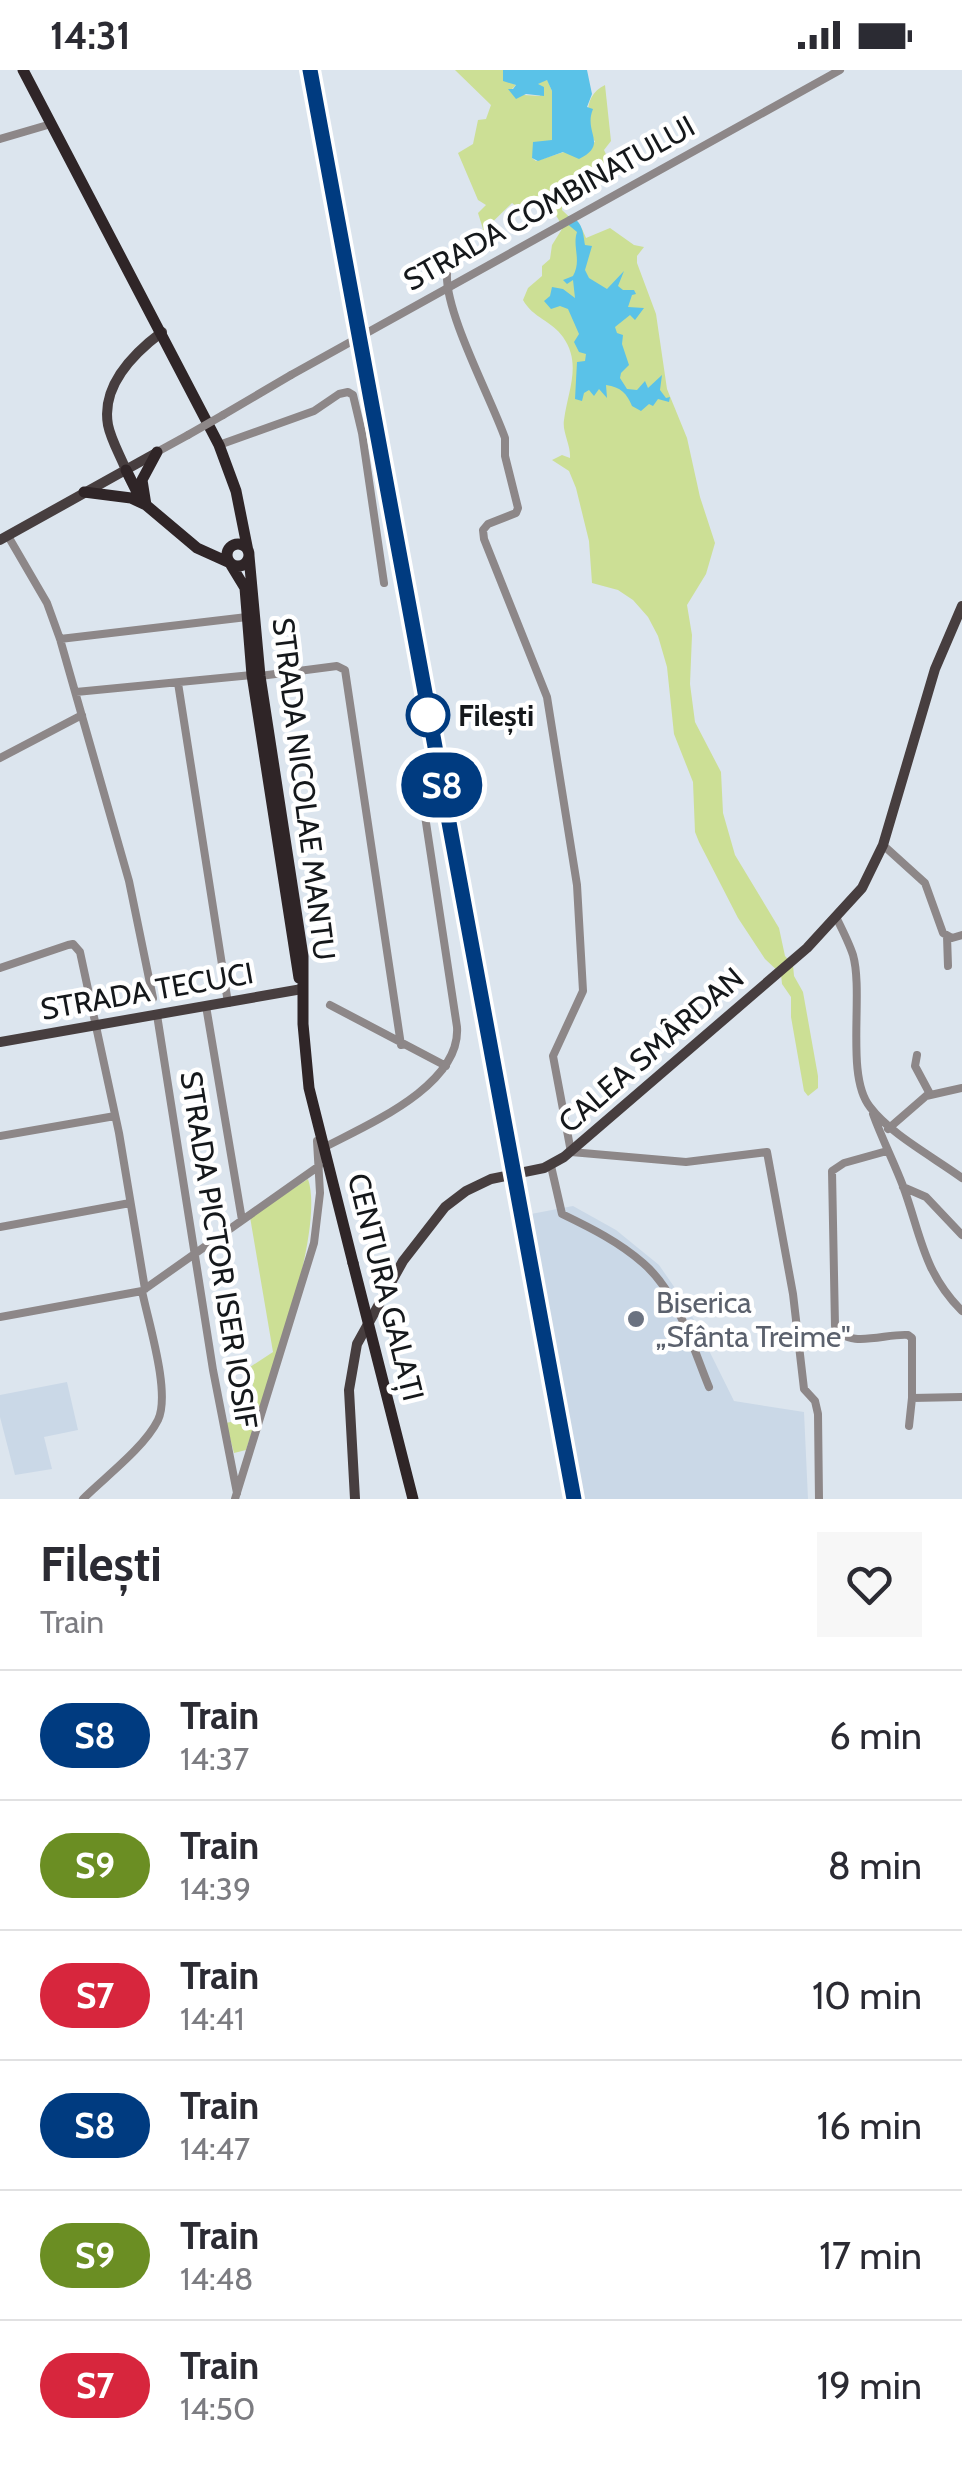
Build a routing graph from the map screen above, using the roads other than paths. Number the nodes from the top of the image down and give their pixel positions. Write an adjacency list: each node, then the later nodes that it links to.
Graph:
1 (23, 70): 3 (highway, STRADA NICOLAE MANTU)
2 (840, 70): 9 (street, STRADA COMBINATULUI, bridge)
3 (52, 124): 4 (street); 6 (highway, STRADA NICOLAE MANTU)
4 (0, 138)
5 (447, 274): 54 (street)
6 (162, 332): 7 (main road); 8 (highway, STRADA NICOLAE MANTU)
7 (114, 440): 9 (main road); 10 (main road)
8 (218, 446): 13 (highway, STRADA NICOLAE MANTU); 17 (street)
9 (158, 452): 10 (main road, STRADA COMBINATULUI); 12 (highway)
10 (126, 470): 11 (main road, STRADA COMBINATULUI); 12 (highway)
11 (84, 492): 12 (highway); 14 (main road, STRADA COMBINATULUI)
12 (146, 505): 16 (highway)
13 (242, 519): 15 (highway, STRADA NICOLAE MANTU); 16 (highway)
14 (4, 538): 20 (street)
15 (249, 554): 16 (highway); 16 (highway); 21 (highway, STRADA NICOLAE MANTU)
16 (230, 555): 19 (highway)
17 (384, 583)
18 (962, 606): 27 (main road, CALEA SMÂRDAN)
19 (247, 617): 20 (street); 21 (highway)
20 (60, 639): 23 (street)
21 (256, 676): 22 (street); 33 (highway, STRADA NICOLAE MANTU); 41 (street)
22 (178, 683): 23 (street); 35 (street)
23 (76, 692): 24 (street)
24 (82, 714): 25 (street); 34 (street)
25 (0, 758)
26 (420, 784): 43 (street)
27 (883, 844): 28 (main road, CALEA SMÂRDAN); 30 (street)
28 (837, 920): 47 (street); 54 (main road, CALEA SMÂRDAN)
29 (962, 935): 30 (street)
30 (946, 936): 31 (street)
31 (948, 966)
32 (0, 968): 39 (street)
33 (302, 989): 35 (main road, STRADA TECUCI); 44 (highway, STRADA NICOLAE MANTU)
34 (153, 998)
35 (228, 1002): 37 (main road, STRADA TECUCI)
36 (330, 1005): 41 (street)
37 (206, 1006): 38 (main road, STRADA TECUCI); 60 (street)
38 (158, 1015): 39 (main road, STRADA TECUCI); 63 (street, STRADA PICTOR ISER IOSIF)
39 (95, 1026): 40 (main road, STRADA TECUCI); 48 (street)
40 (0, 1042)
41 (401, 1045): 43 (street)
42 (917, 1054): 46 (street)
43 (446, 1066): 52 (street)
44 (309, 1088): 52 (highway, CENTURA GALAȚI); 55 (street)
45 (962, 1088): 46 (street)
46 (930, 1094): 49 (street)
47 (872, 1110): 49 (street); 50 (street)
48 (115, 1116): 51 (street); 59 (street)
49 (890, 1126): 50 (street); 57 (street)
50 (881, 1135): 53 (street)
51 (0, 1136)
52 (325, 1147): 74 (highway, CENTURA GALAȚI, bridge)
53 (887, 1151): 58 (street); 69 (street)
54 (570, 1152): 56 (main road, CALEA SMÂRDAN); 75 (street)
55 (320, 1166): 60 (street); 71 (street)
56 (551, 1166): 67 (street); 73 (main road, CALEA SMÂRDAN)
57 (962, 1178)
58 (903, 1186): 62 (street); 65 (street)
59 (130, 1203): 61 (street); 64 (street)
60 (242, 1220): 63 (street)
61 (0, 1227)
62 (962, 1235)
63 (196, 1252): 64 (street); 71 (street, STRADA PICTOR ISER IOSIF)
64 (144, 1290): 66 (street); 72 (street)
65 (962, 1312)
66 (0, 1317)
67 (709, 1387)
68 (962, 1397): 69 (street)
69 (912, 1398): 70 (street)
70 (910, 1426)
71 (236, 1496)
72 (83, 1499)
73 (355, 1499)
74 (413, 1499)
75 (820, 1499)

